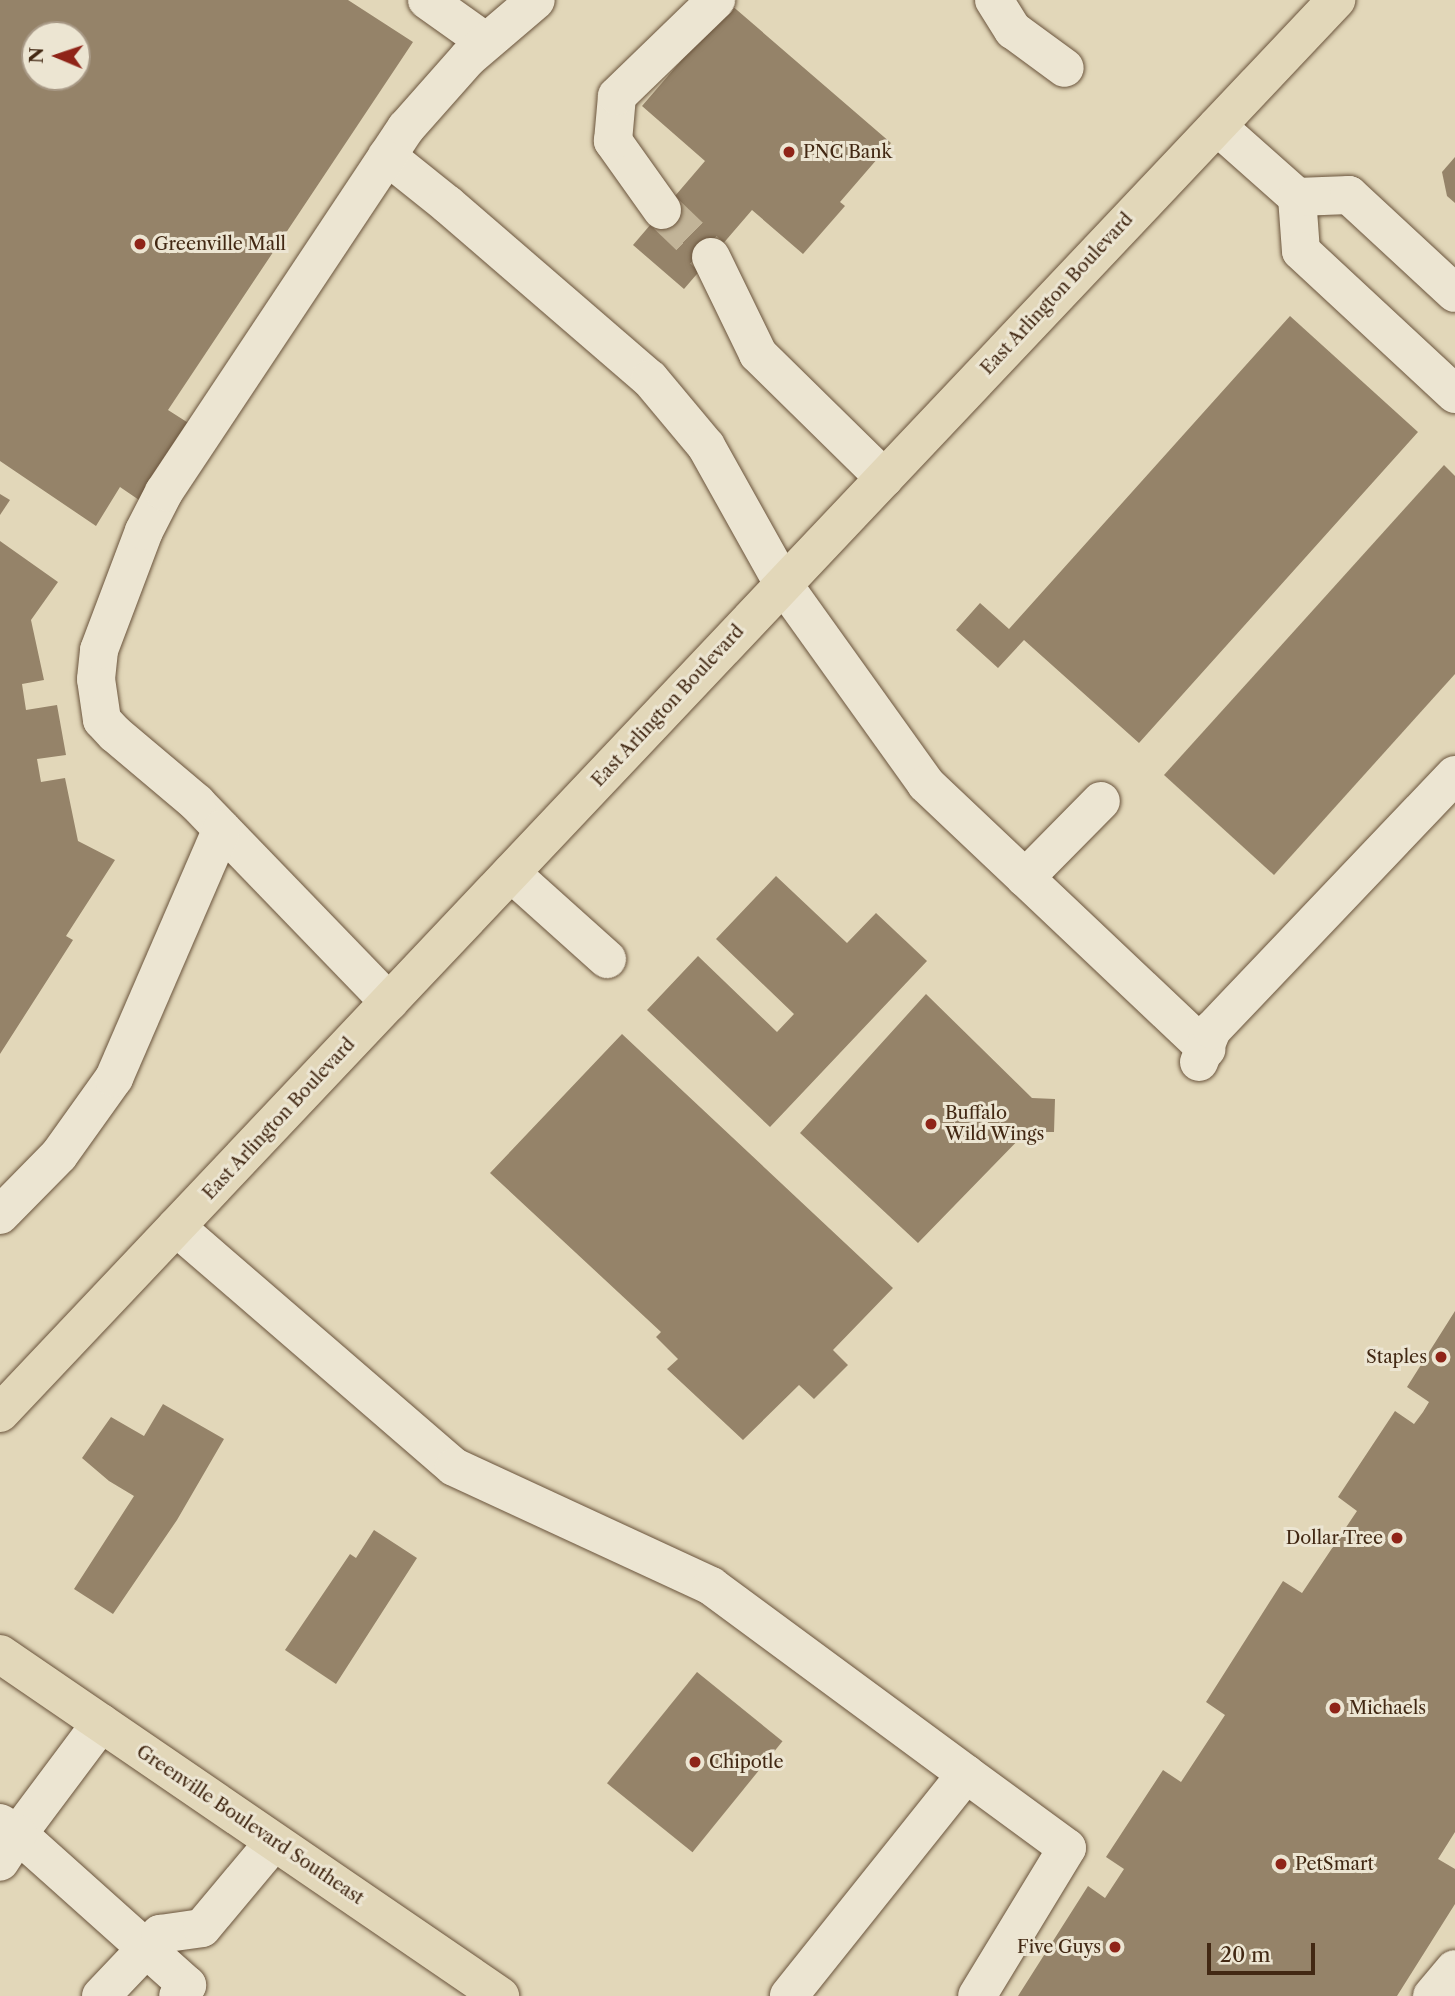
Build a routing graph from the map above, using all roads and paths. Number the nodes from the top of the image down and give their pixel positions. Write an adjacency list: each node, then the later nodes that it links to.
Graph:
1 (427, 0): 6 (lane)
2 (536, 0): 6 (lane)
3 (716, 0): 11 (lane)
4 (994, 0): 7 (lane)
5 (1334, 1): 8 (main road, East Arlington Boulevard)
6 (486, 42): 9 (lane)
7 (1065, 68)
8 (1217, 127): 10 (lane); 15 (main road, East Arlington Boulevard)
9 (387, 156): 16 (lane); 19 (lane)
10 (1297, 197): 13 (lane); 14 (lane)
11 (662, 210)
12 (711, 257): 15 (lane)
13 (1455, 293)
14 (1455, 394)
15 (884, 478): 16 (main road, East Arlington Boulevard)
16 (783, 584): 20 (main road, East Arlington Boulevard); 21 (lane)
17 (1455, 775): 21 (lane)
18 (1101, 801): 21 (lane)
19 (222, 829): 23 (lane); 24 (lane)
20 (511, 873): 22 (lane); 23 (main road, East Arlington Boulevard)
21 (1025, 878)
22 (607, 959)
23 (388, 1002): 25 (main road, East Arlington Boulevard)
24 (0, 1215)
25 (176, 1227): 26 (main road, East Arlington Boulevard); 29 (lane)
26 (0, 1413)
27 (0, 1654): 28 (main road, Greenville Boulevard Southeast)
28 (101, 1723): 30 (lane); 31 (main road, Greenville Boulevard Southeast)
29 (966, 1774): 37 (lane); 38 (lane)
30 (6, 1840): 32 (lane)
31 (274, 1842): 32 (lane); 36 (main road, Greenville Boulevard Southeast)
32 (148, 1947): 34 (lane); 35 (lane)
33 (1455, 1969): 39 (lane)
34 (101, 1996)
35 (178, 1996)
36 (500, 1996)
37 (789, 1996)
38 (977, 1996)
39 (1432, 1996)

